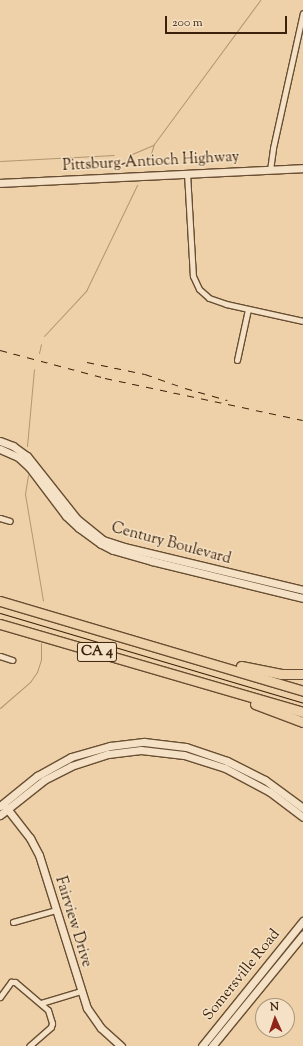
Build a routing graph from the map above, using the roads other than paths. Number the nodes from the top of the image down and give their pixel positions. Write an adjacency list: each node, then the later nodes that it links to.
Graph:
1 (303, 13): 3 (street)
2 (303, 168): 3 (main road, Pittsburg-Antioch Highway)
3 (270, 170): 4 (main road, Pittsburg-Antioch Highway)
4 (187, 173): 5 (main road, Pittsburg-Antioch Highway); 6 (street)
5 (0, 183)
6 (248, 309): 7 (street); 8 (street)
7 (303, 321)
8 (237, 360)
9 (0, 440): 13 (main road, Century Boulevard)
10 (0, 449): 14 (main road, Century Boulevard)
11 (0, 518): 12 (street)
12 (10, 521)
13 (303, 590)
14 (303, 598)
15 (0, 601): 17 (highway, CA 4)
16 (0, 624): 21 (highway, CA 4)
17 (181, 654): 20 (highway); 22 (highway, CA 4)
18 (0, 656): 19 (street)
19 (12, 660)
20 (303, 674)
21 (194, 680): 23 (highway, CA 4); 24 (highway)
22 (303, 691)
23 (303, 712)
24 (303, 722)
25 (4, 806): 26 (main road); 26 (main road); 27 (main road); 29 (main road, Fairview Drive)
26 (300, 809): 28 (main road)
27 (0, 814)
28 (303, 818)
29 (56, 910): 31 (street); 33 (main road, Fairview Drive)
30 (303, 921): 38 (main road, Somersville Road)
31 (13, 922)
32 (303, 935): 39 (main road, Somersville Road)
33 (81, 991): 35 (street); 37 (main road, Fairview Drive)
34 (0, 997): 35 (street)
35 (41, 1004): 36 (street)
36 (29, 1046)
37 (121, 1046)
38 (202, 1046)
39 (212, 1046)

